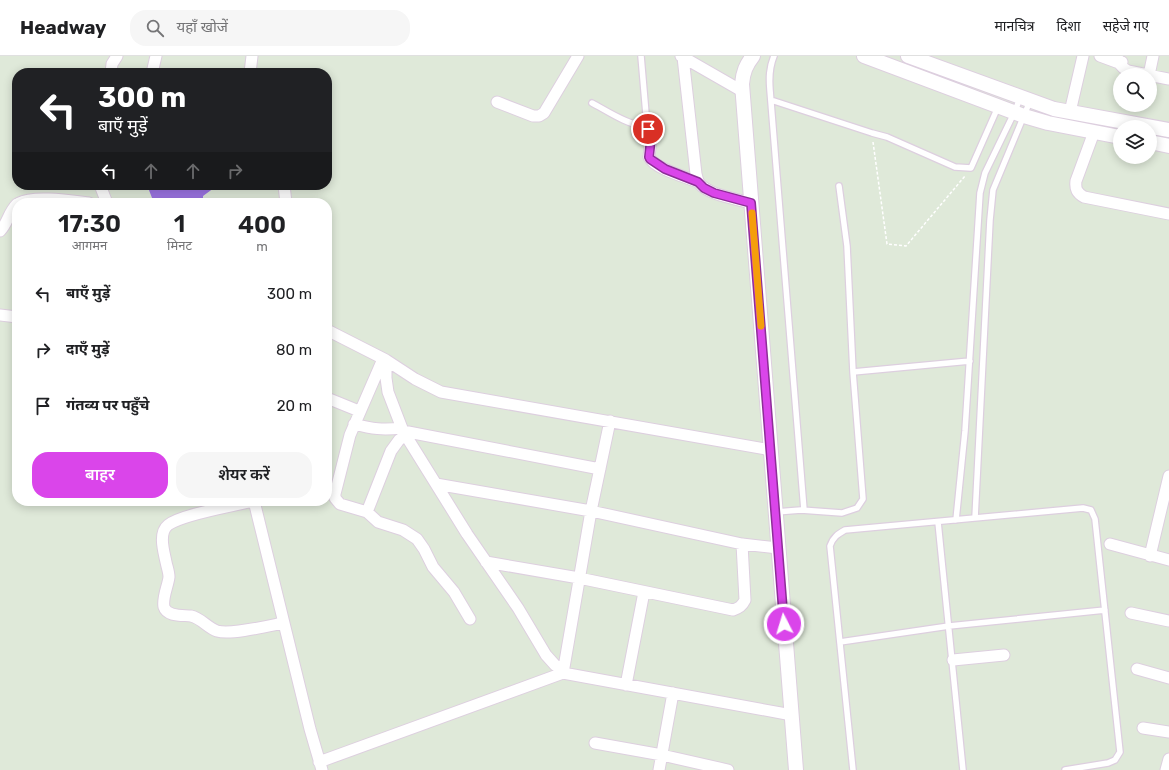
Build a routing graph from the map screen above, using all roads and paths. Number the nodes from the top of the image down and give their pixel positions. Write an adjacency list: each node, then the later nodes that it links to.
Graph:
1 (117, 56): 15 (street)
2 (156, 56): 16 (street)
3 (252, 56): 17 (street)
4 (578, 56): 24 (street)
5 (641, 56): 29 (lane)
6 (753, 56): 21 (street)
7 (774, 56): 23 (lane)
8 (864, 56): 26 (street)
9 (908, 56): 22 (street)
10 (1083, 56): 27 (street)
11 (1100, 56): 14 (street)
12 (1153, 56): 18 (street)
13 (682, 57): 21 (street); 37 (street)
14 (1119, 60)
15 (112, 68)
16 (153, 68)
17 (251, 68)
18 (1150, 68)
19 (1157, 77): 20 (street)
20 (1169, 79)
21 (742, 91): 39 (street)
22 (1025, 98): 27 (street); 28 (lane); 28 (lane)
23 (771, 100): 32 (lane); 60 (lane)
24 (497, 102)
25 (592, 103): 29 (lane)
26 (999, 105): 28 (street); 36 (lane)
27 (1070, 112): 30 (street)
28 (1019, 114): 31 (street); 47 (lane); 64 (lane)
29 (645, 120): 37 (street)
30 (1169, 130)
31 (1094, 132): 33 (street); 41 (street)
32 (872, 133): 36 (lane); 36 (path)
33 (1113, 136)
34 (1157, 143): 35 (street)
35 (1169, 146)
36 (971, 168)
37 (698, 182): 39 (street)
38 (839, 186): 48 (lane)
39 (751, 203): 54 (street)
40 (12, 210): 42 (street)
41 (1169, 214)
42 (0, 231)
43 (0, 315): 44 (street)
44 (12, 316)
45 (332, 333): 46 (street)
46 (384, 360): 50 (street); 51 (street); 53 (street)
47 (970, 361): 48 (lane); 65 (lane)
48 (853, 372): 60 (lane)
49 (332, 400): 50 (street)
50 (359, 411): 52 (street)
51 (610, 421): 54 (street); 55 (street)
52 (354, 424): 53 (street); 62 (street)
53 (404, 431): 55 (street); 57 (street); 62 (street)
54 (771, 450): 63 (street)
55 (600, 469): 61 (street)
56 (1169, 476): 70 (street)
57 (436, 484): 61 (street); 72 (street)
58 (232, 506): 79 (street)
59 (254, 506): 79 (street)
60 (804, 510): 63 (lane)
61 (591, 511): 67 (street); 73 (street)
62 (367, 512): 77 (street)
63 (776, 512): 69 (street)
64 (975, 518): 65 (lane); 75 (lane)
65 (956, 520): 66 (lane)
66 (938, 522): 80 (lane); 81 (lane)
67 (742, 544): 69 (street); 74 (street)
68 (1110, 544): 70 (street)
69 (778, 548): 89 (street)
70 (1150, 556): 71 (street)
71 (1169, 560)
72 (486, 562): 73 (street); 84 (street)
73 (579, 578): 74 (street); 84 (street)
74 (644, 592): 87 (street)
75 (1105, 610): 80 (lane); 101 (lane)
76 (1131, 613): 78 (street)
77 (470, 619)
78 (1169, 621)
79 (284, 623): 95 (street)
80 (949, 626): 81 (lane); 83 (lane)
81 (840, 642): 99 (lane)
82 (1004, 656): 83 (street)
83 (953, 660): 100 (lane)
84 (563, 670): 87 (street); 95 (street)
85 (1137, 670): 86 (street)
86 (1169, 678)
87 (626, 685): 88 (street)
88 (673, 693): 89 (street); 93 (street)
89 (792, 715): 98 (street)
90 (1142, 728): 91 (street)
91 (1169, 732)
92 (595, 743): 93 (street)
93 (662, 755): 96 (street); 97 (street)
94 (1169, 760): 102 (street)
95 (321, 766)
96 (659, 770)
97 (728, 770)
98 (796, 770)
99 (853, 770)
100 (963, 770)
101 (1065, 770)
102 (1166, 770)

